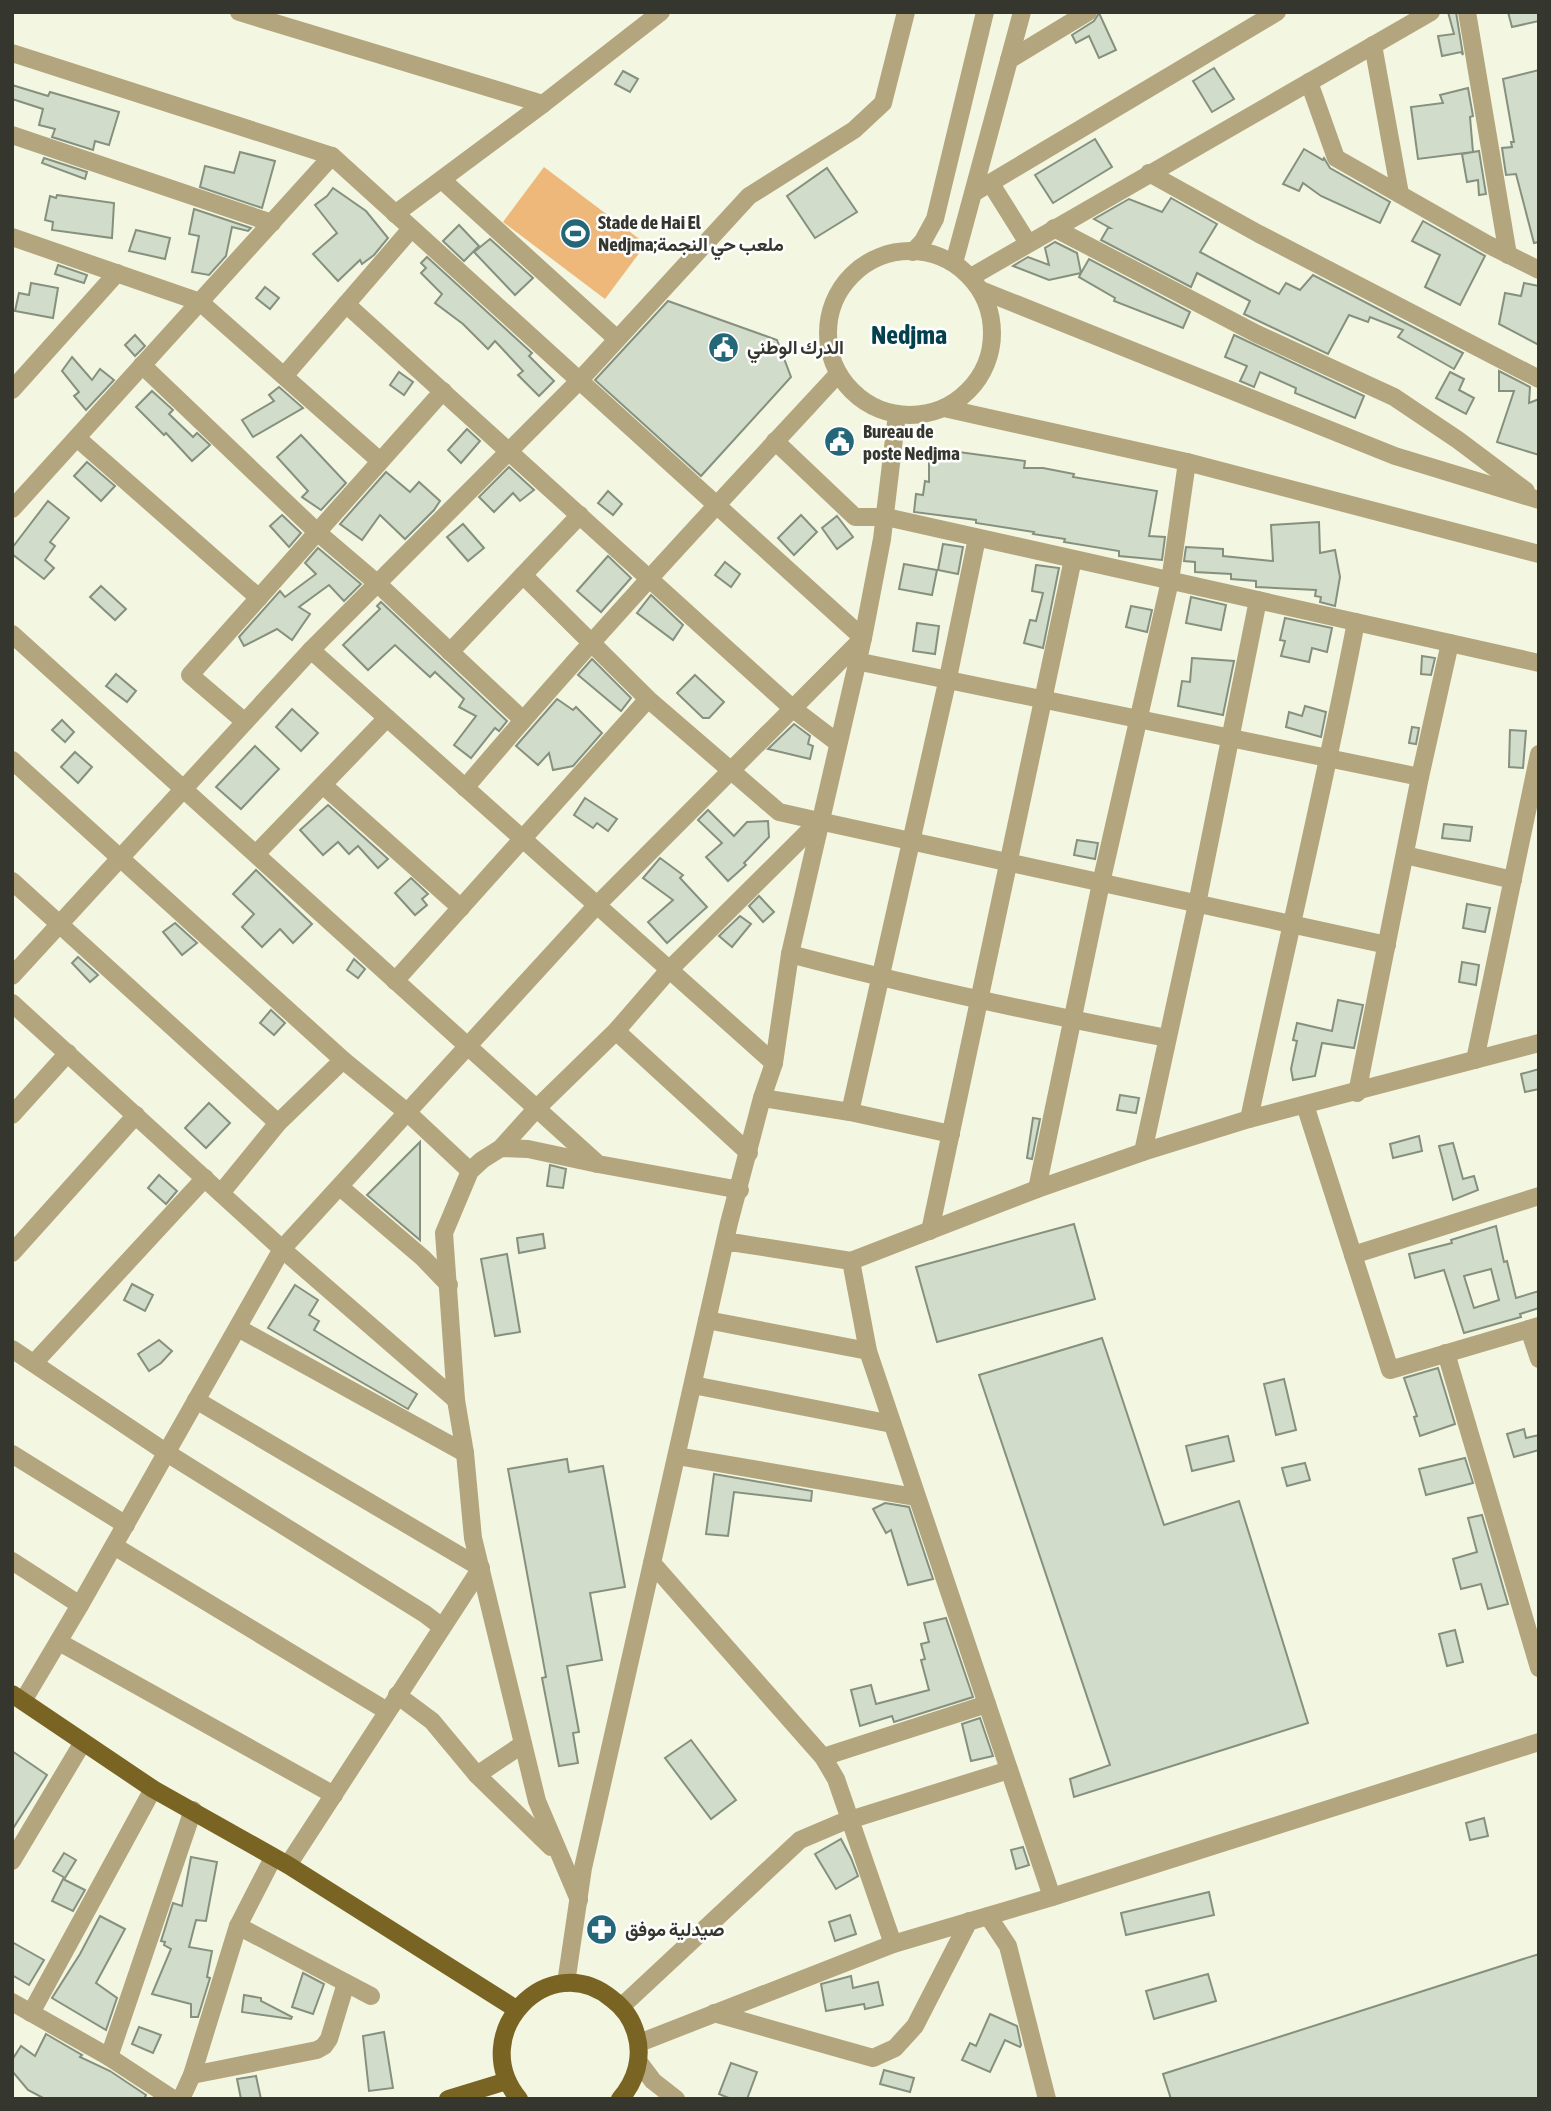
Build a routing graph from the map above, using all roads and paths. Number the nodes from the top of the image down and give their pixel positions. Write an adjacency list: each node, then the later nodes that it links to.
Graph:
1 (239, 12): 10 (street)
2 (661, 12): 15 (street)
3 (906, 12): 36 (street)
4 (985, 12): 28 (street)
5 (1022, 12): 13 (street)
6 (1088, 12): 13 (street)
7 (1277, 12): 20 (street)
8 (1431, 12): 11 (street)
9 (1467, 12): 29 (street)
10 (258, 15): 15 (street)
11 (1373, 45): 14 (street); 21 (street)
12 (12, 53): 17 (street)
13 (1009, 60): 20 (street)
14 (1309, 82): 18 (street); 21 (street)
15 (543, 104): 19 (street)
16 (12, 135): 23 (street)
17 (332, 156): 22 (street); 23 (street)
18 (1149, 173): 24 (street); 40 (street)
19 (442, 180): 22 (street); 36 (street)
20 (983, 188): 27 (street); 30 (street)
21 (1400, 194): 29 (street)
22 (395, 214): 25 (street)
23 (272, 223): 34 (street)
24 (1054, 228): 27 (street); 51 (street)
25 (411, 229): 35 (street); 41 (street)
26 (12, 237): 32 (street)
27 (1028, 243): 33 (street)
28 (914, 252): 30 (street); 38 (street)
29 (1508, 254): 31 (street)
30 (954, 263): 33 (street)
31 (1539, 270)
32 (117, 273): 34 (street); 42 (street)
33 (976, 284): 44 (street); 51 (street)
34 (200, 302): 37 (street); 39 (street)
35 (346, 304): 39 (street); 43 (street)
36 (617, 340): 41 (street)
37 (142, 365): 46 (street); 56 (street)
38 (838, 374): 45 (street); 47 (street)
39 (284, 376): 49 (street)
40 (1539, 379)
41 (578, 382): 48 (street); 52 (street)
42 (12, 390)
43 (443, 391): 48 (street); 49 (street)
44 (944, 408): 45 (street); 50 (street)
45 (897, 414): 55 (street)
46 (77, 438): 53 (street); 64 (street)
47 (775, 441): 52 (street); 55 (street)
48 (510, 451): 54 (street); 63 (street)
49 (380, 461): 56 (street)
50 (1188, 462): 58 (street); 62 (street)
51 (1538, 500)
52 (716, 505): 61 (street); 68 (street)
53 (12, 509)
54 (580, 515): 60 (street); 61 (street)
55 (886, 517): 57 (street); 68 (street)
56 (317, 532): 63 (street); 64 (street)
57 (977, 538): 59 (street); 75 (street)
58 (1539, 554)
59 (1073, 559): 62 (street); 76 (street)
60 (523, 575): 70 (street); 72 (street)
61 (650, 579): 70 (street); 78 (street)
62 (1170, 581): 65 (street); 80 (street)
63 (378, 584): 71 (street); 72 (street)
64 (259, 598): 82 (street)
65 (1258, 600): 66 (street); 83 (street)
66 (1356, 622): 69 (street); 86 (street)
67 (12, 634): 92 (street)
68 (863, 638): 73 (street); 78 (street)
69 (1450, 643): 74 (street); 89 (street)
70 (591, 644): 77 (street); 81 (street)
71 (312, 650): 79 (street); 82 (street)
72 (450, 652): 81 (street)
73 (856, 661): 75 (street); 84 (street)
74 (1539, 663)
75 (948, 678): 76 (street); 95 (street)
76 (1044, 698): 80 (street); 99 (street)
77 (648, 699): 88 (street); 94 (street)
78 (792, 708): 84 (street); 88 (street)
79 (387, 718): 90 (street); 91 (street)
80 (1138, 718): 83 (street); 102 (street)
81 (523, 720): 91 (street)
82 (245, 722): 92 (street)
83 (1231, 737): 86 (street); 103 (street)
84 (838, 743): 93 (street)
85 (1539, 754): 100 (street)
86 (1330, 758): 89 (street); 107 (street)
87 (12, 760): 98 (street)
88 (730, 771): 93 (street); 104 (street)
89 (1420, 777): 97 (street)
90 (323, 785): 96 (street); 105 (street)
91 (466, 788): 94 (street)
92 (184, 789): 96 (street); 98 (street)
93 (819, 821): 95 (street); 109 (street); 110 (street)
94 (523, 840): 104 (street); 105 (street)
95 (911, 841): 99 (street); 112 (street)
96 (256, 854): 113 (street)
97 (1405, 855): 100 (street); 108 (street)
98 (120, 859): 106 (street); 122 (street)
99 (1008, 863): 102 (street); 114 (street)
100 (1513, 880): 123 (street)
101 (12, 881): 106 (street)
102 (1101, 883): 103 (street); 116 (street)
103 (1197, 904): 107 (street); 118 (street)
104 (596, 906): 110 (street); 120 (street)
105 (461, 908): 113 (street)
106 (60, 924): 111 (street); 134 (street)
107 (1291, 924): 108 (street); 133 (street)
108 (1387, 945): 125 (street)
109 (790, 954): 112 (street); 124 (street)
110 (669, 970): 117 (street); 124 (street)
111 (12, 976)
112 (880, 978): 114 (street); 129 (street)
113 (395, 981): 120 (street)
114 (979, 1000): 116 (street); 135 (street)
115 (12, 1003): 121 (street)
116 (1072, 1020): 118 (street); 143 (street)
117 (616, 1031): 128 (street); 138 (street)
118 (1167, 1038): 137 (street)
119 (1539, 1043): 123 (street)
120 (467, 1046): 128 (street); 130 (street)
121 (68, 1053): 131 (street); 132 (street)
122 (343, 1060): 130 (street); 134 (street)
123 (1475, 1060): 125 (street)
124 (774, 1063): 126 (street)
125 (1357, 1093): 127 (street)
126 (762, 1098): 129 (street); 138 (street)
127 (1305, 1105): 133 (street); 151 (street)
128 (537, 1108): 136 (street); 139 (street)
129 (850, 1112): 135 (street)
130 (408, 1113): 140 (street); 142 (street)
131 (12, 1115)
132 (136, 1115): 141 (street); 150 (street)
133 (1249, 1119): 137 (street)
134 (278, 1123): 145 (street)
135 (951, 1134): 147 (street)
136 (501, 1148): 139 (street); 140 (street)
137 (1143, 1152): 143 (street)
138 (749, 1153): 144 (street)
139 (598, 1164): 144 (street)
140 (470, 1171): 153 (street)
141 (205, 1178): 145 (street); 161 (street)
142 (340, 1186): 149 (street); 153 (street)
143 (1037, 1189): 147 (street)
144 (740, 1190): 148 (street)
145 (221, 1193): 149 (street)
146 (1539, 1196): 151 (street)
147 (930, 1231): 152 (street)
148 (725, 1243): 152 (street); 154 (street)
149 (282, 1249): 155 (street); 163 (street)
150 (12, 1253)
151 (1353, 1255): 159 (street)
152 (851, 1261): 158 (street)
153 (449, 1285): 163 (street)
154 (707, 1320): 158 (street); 162 (street)
155 (238, 1328): 164 (street); 166 (street)
156 (1534, 1328): 159 (street); 160 (street)
157 (12, 1349): 161 (street)
158 (868, 1351): 165 (street)
159 (1446, 1353): 179 (street)
160 (1539, 1359)
161 (34, 1363): 167 (street)
162 (693, 1385): 165 (street); 169 (street)
163 (456, 1399): 166 (street)
164 (196, 1400): 167 (street); 175 (street)
165 (892, 1424): 170 (street)
166 (465, 1452): 175 (street)
167 (167, 1453): 171 (street); 177 (street)
168 (12, 1454): 171 (street)
169 (677, 1456): 170 (street); 174 (street)
170 (915, 1497): 182 (street)
171 (126, 1525): 172 (street)
172 (114, 1546): 176 (street); 183 (street)
173 (12, 1561): 176 (street)
174 (652, 1563): 187 (street); 198 (street)
175 (481, 1568): 177 (street); 186 (street)
176 (80, 1605): 178 (street)
177 (442, 1627): 180 (street)
178 (59, 1642): 181 (street); 191 (street)
179 (1539, 1668)
180 (397, 1695): 183 (street); 189 (street)
181 (18, 1698): 184 (main road)
182 (987, 1704): 187 (street); 188 (street)
183 (387, 1711): 191 (street)
184 (83, 1742): 190 (main road); 195 (street)
185 (1539, 1742): 197 (street)
186 (523, 1744): 189 (street); 194 (street)
187 (823, 1758): 193 (street)
188 (1009, 1770): 193 (street); 197 (street)
189 (477, 1775): 194 (street)
190 (153, 1789): 192 (main road); 209 (street)
191 (334, 1795): 196 (street)
192 (193, 1810): 196 (main road); 212 (street)
193 (851, 1819): 202 (street); 207 (street)
194 (557, 1853): 198 (street)
195 (12, 1861)
196 (280, 1861): 201 (street); 208 (main road)
197 (1052, 1897): 199 (street)
198 (579, 1900): 204 (street)
199 (988, 1916): 200 (street); 222 (street)
200 (969, 1921): 202 (street); 210 (street)
201 (238, 1926): 203 (street); 214 (street)
202 (893, 1944): 210 (street)
203 (346, 1983): 205 (street); 214 (street)
204 (566, 1983): 207 (main road); 208 (main road)
205 (371, 1996)
206 (12, 2002): 209 (street)
207 (622, 2006): 211 (main road)
208 (516, 2009): 215 (main road)
209 (31, 2013): 212 (street)
210 (714, 2013): 211 (street)
211 (639, 2043): 213 (main road)
212 (108, 2057): 216 (street)
213 (638, 2061): 220 (main road); 221 (street)
214 (192, 2075): 217 (street)
215 (508, 2081): 218 (main road); 219 (main road)
216 (173, 2099)
217 (181, 2099)
218 (448, 2099)
219 (519, 2099)
220 (620, 2099)
221 (676, 2099)
222 (1047, 2099)

